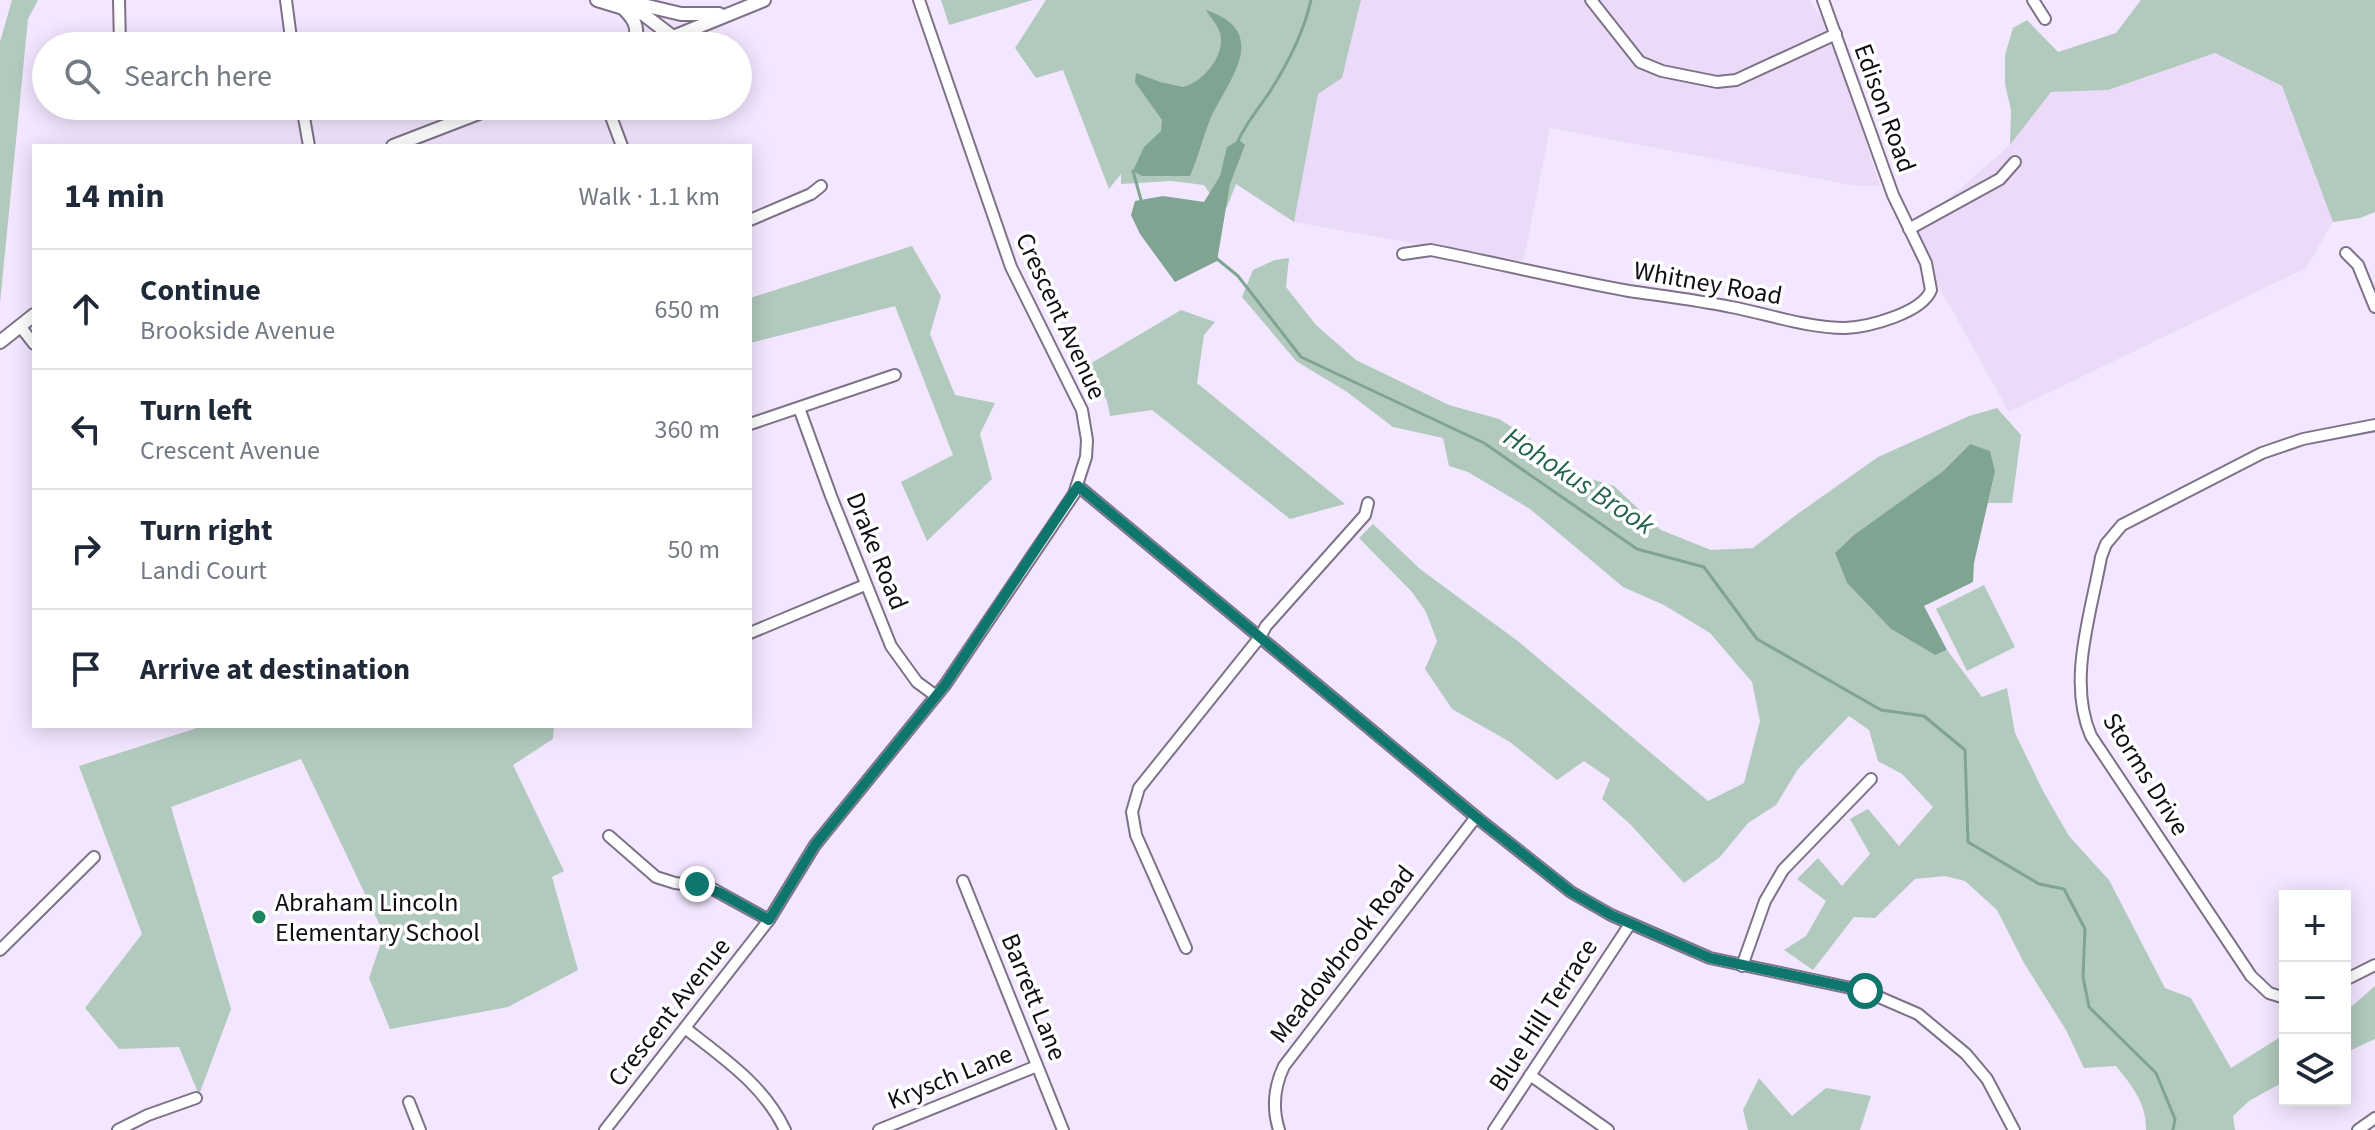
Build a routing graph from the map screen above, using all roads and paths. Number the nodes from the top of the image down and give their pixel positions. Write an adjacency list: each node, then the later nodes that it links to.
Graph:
1 (119, 0): 12 (street)
2 (286, 0): 13 (street)
3 (597, 0): 9 (main road)
4 (764, 0): 10 (main road)
5 (919, 0): 39 (street, Crescent Avenue)
6 (1591, 0): 17 (street)
7 (1823, 0): 17 (street, Edison Road)
8 (2033, 0): 11 (street)
9 (620, 7): 10 (main road); 14 (main road); 15 (main road)
10 (730, 14): 16 (main road)
11 (2045, 19)
12 (120, 32)
13 (290, 32)
14 (636, 32)
15 (666, 32)
16 (685, 32)
17 (1836, 34): 27 (street, Edison Road)
18 (304, 120): 21 (street)
19 (461, 120): 22 (main road)
20 (612, 120): 23 (street)
21 (309, 144)
22 (398, 144)
23 (621, 144)
24 (2015, 162): 27 (street)
25 (821, 186): 26 (street)
26 (752, 219)
27 (1909, 229): 29 (street, Whitney Road)
28 (2346, 253): 30 (street)
29 (1403, 254)
30 (2375, 307)
31 (32, 317): 32 (main road)
32 (20, 326): 33 (street); 34 (main road)
33 (32, 341)
34 (0, 342)
35 (895, 375): 36 (street)
36 (799, 408): 37 (street); 41 (street, Drake Road)
37 (752, 423)
38 (2375, 425): 57 (street, Storms Drive)
39 (1078, 486): 43 (street); 44 (street, Crescent Avenue)
40 (1368, 503): 43 (street)
41 (865, 585): 42 (street); 44 (street, Drake Road)
42 (752, 632)
43 (1260, 637): 46 (street); 52 (street)
44 (936, 696): 50 (street, Crescent Avenue)
45 (1871, 779): 55 (street)
46 (1476, 817): 51 (street); 70 (street, Meadowbrook Road)
47 (609, 836): 50 (street)
48 (94, 857): 53 (street)
49 (963, 881): 59 (street, Barrett Lane)
50 (769, 920): 58 (street, Crescent Avenue)
51 (1630, 924): 55 (street); 60 (street, Blue Hill Terrace)
52 (1186, 948)
53 (0, 950)
54 (2375, 965): 56 (street)
55 (1742, 966): 73 (street)
56 (2351, 977)
57 (2279, 996)
58 (685, 1028): 66 (street, Crescent Avenue); 67 (street)
59 (1037, 1066): 68 (street, Krysch Lane); 69 (street, Barrett Lane)
60 (1530, 1075): 71 (street, Blue Hill Terrace); 72 (street)
61 (196, 1098): 64 (street)
62 (409, 1102): 65 (street)
63 (2375, 1118): 74 (street)
64 (118, 1130)
65 (420, 1130)
66 (605, 1130)
67 (785, 1130)
68 (879, 1130)
69 (1063, 1130)
70 (1279, 1130)
71 (1494, 1130)
72 (1608, 1130)
73 (2014, 1130)
74 (2358, 1130)

